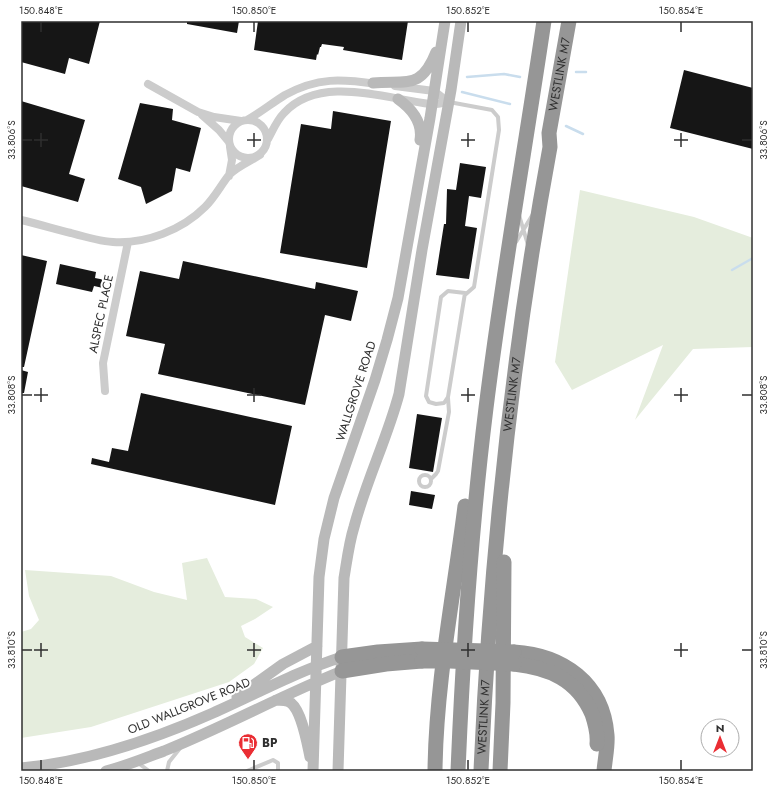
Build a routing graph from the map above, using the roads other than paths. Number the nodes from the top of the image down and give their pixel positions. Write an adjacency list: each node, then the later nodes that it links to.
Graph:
1 (445, 21): 6 (main road, WALLGROVE ROAD)
2 (461, 21): 11 (main road)
3 (544, 21): 21 (highway, WESTLINK M7)
4 (569, 21): 17 (highway, WESTLINK M7)
5 (578, 21): 17 (highway)
6 (443, 37): 7 (main road); 9 (main road, WALLGROVE ROAD)
7 (373, 83): 9 (street); 14 (street)
8 (148, 84): 13 (street)
9 (434, 91): 11 (street); 12 (main road, WALLGROVE ROAD)
10 (398, 99): 12 (street); 15 (street); 20 (main road)
11 (448, 102): 12 (street); 28 (lane); 36 (main road)
12 (432, 104): 20 (main road, WALLGROVE ROAD)
13 (198, 112): 14 (street); 16 (street)
14 (244, 121): 15 (street); 16 (street)
15 (268, 138): 18 (street)
16 (230, 144): 18 (street); 19 (street)
17 (550, 147): 22 (highway, WESTLINK M7)
18 (260, 155): 19 (street)
19 (229, 176): 25 (street)
20 (415, 201): 34 (main road, WALLGROVE ROAD)
21 (516, 201): 24 (lane); 27 (highway, WESTLINK M7)
22 (540, 203): 24 (lane); 26 (highway, WESTLINK M7)
23 (21, 220): 25 (street)
24 (523, 228): 26 (lane); 27 (lane)
25 (128, 242): 29 (street, ALSPEC PLACE)
26 (531, 256): 33 (highway, WESTLINK M7)
27 (506, 260): 32 (highway, WESTLINK M7)
28 (465, 293): 30 (lane); 30 (lane)
29 (105, 391)
30 (448, 397): 31 (lane)
31 (431, 479)
32 (464, 561): 51 (highway); 52 (highway, WESTLINK M7)
33 (499, 565): 53 (highway, WESTLINK M7); 54 (highway)
34 (317, 643): 37 (main road, WALLGROVE ROAD); 40 (main road)
35 (514, 658): 36 (highway, bridge); 55 (highway); 56 (highway)
36 (342, 664): 37 (main road, OLD WALLGROVE ROAD); 38 (main road); 50 (main road)
37 (317, 665): 38 (main road, WALLGROVE ROAD); 40 (main road, OLD WALLGROVE ROAD)
38 (316, 681): 39 (main road); 44 (main road, WALLGROVE ROAD)
39 (276, 700): 41 (main road); 44 (main road)
40 (213, 713): 43 (main road, OLD WALLGROVE ROAD)
41 (185, 742): 42 (main road); 47 (lane)
42 (136, 762): 45 (main road); 46 (lane)
43 (21, 768)
44 (313, 770)
45 (106, 771)
46 (149, 771)
47 (167, 771)
48 (247, 771): 49 (lane)
49 (278, 771)
50 (338, 771)
51 (435, 771)
52 (458, 771)
53 (482, 771)
54 (500, 771)
55 (595, 771)
56 (604, 771)

